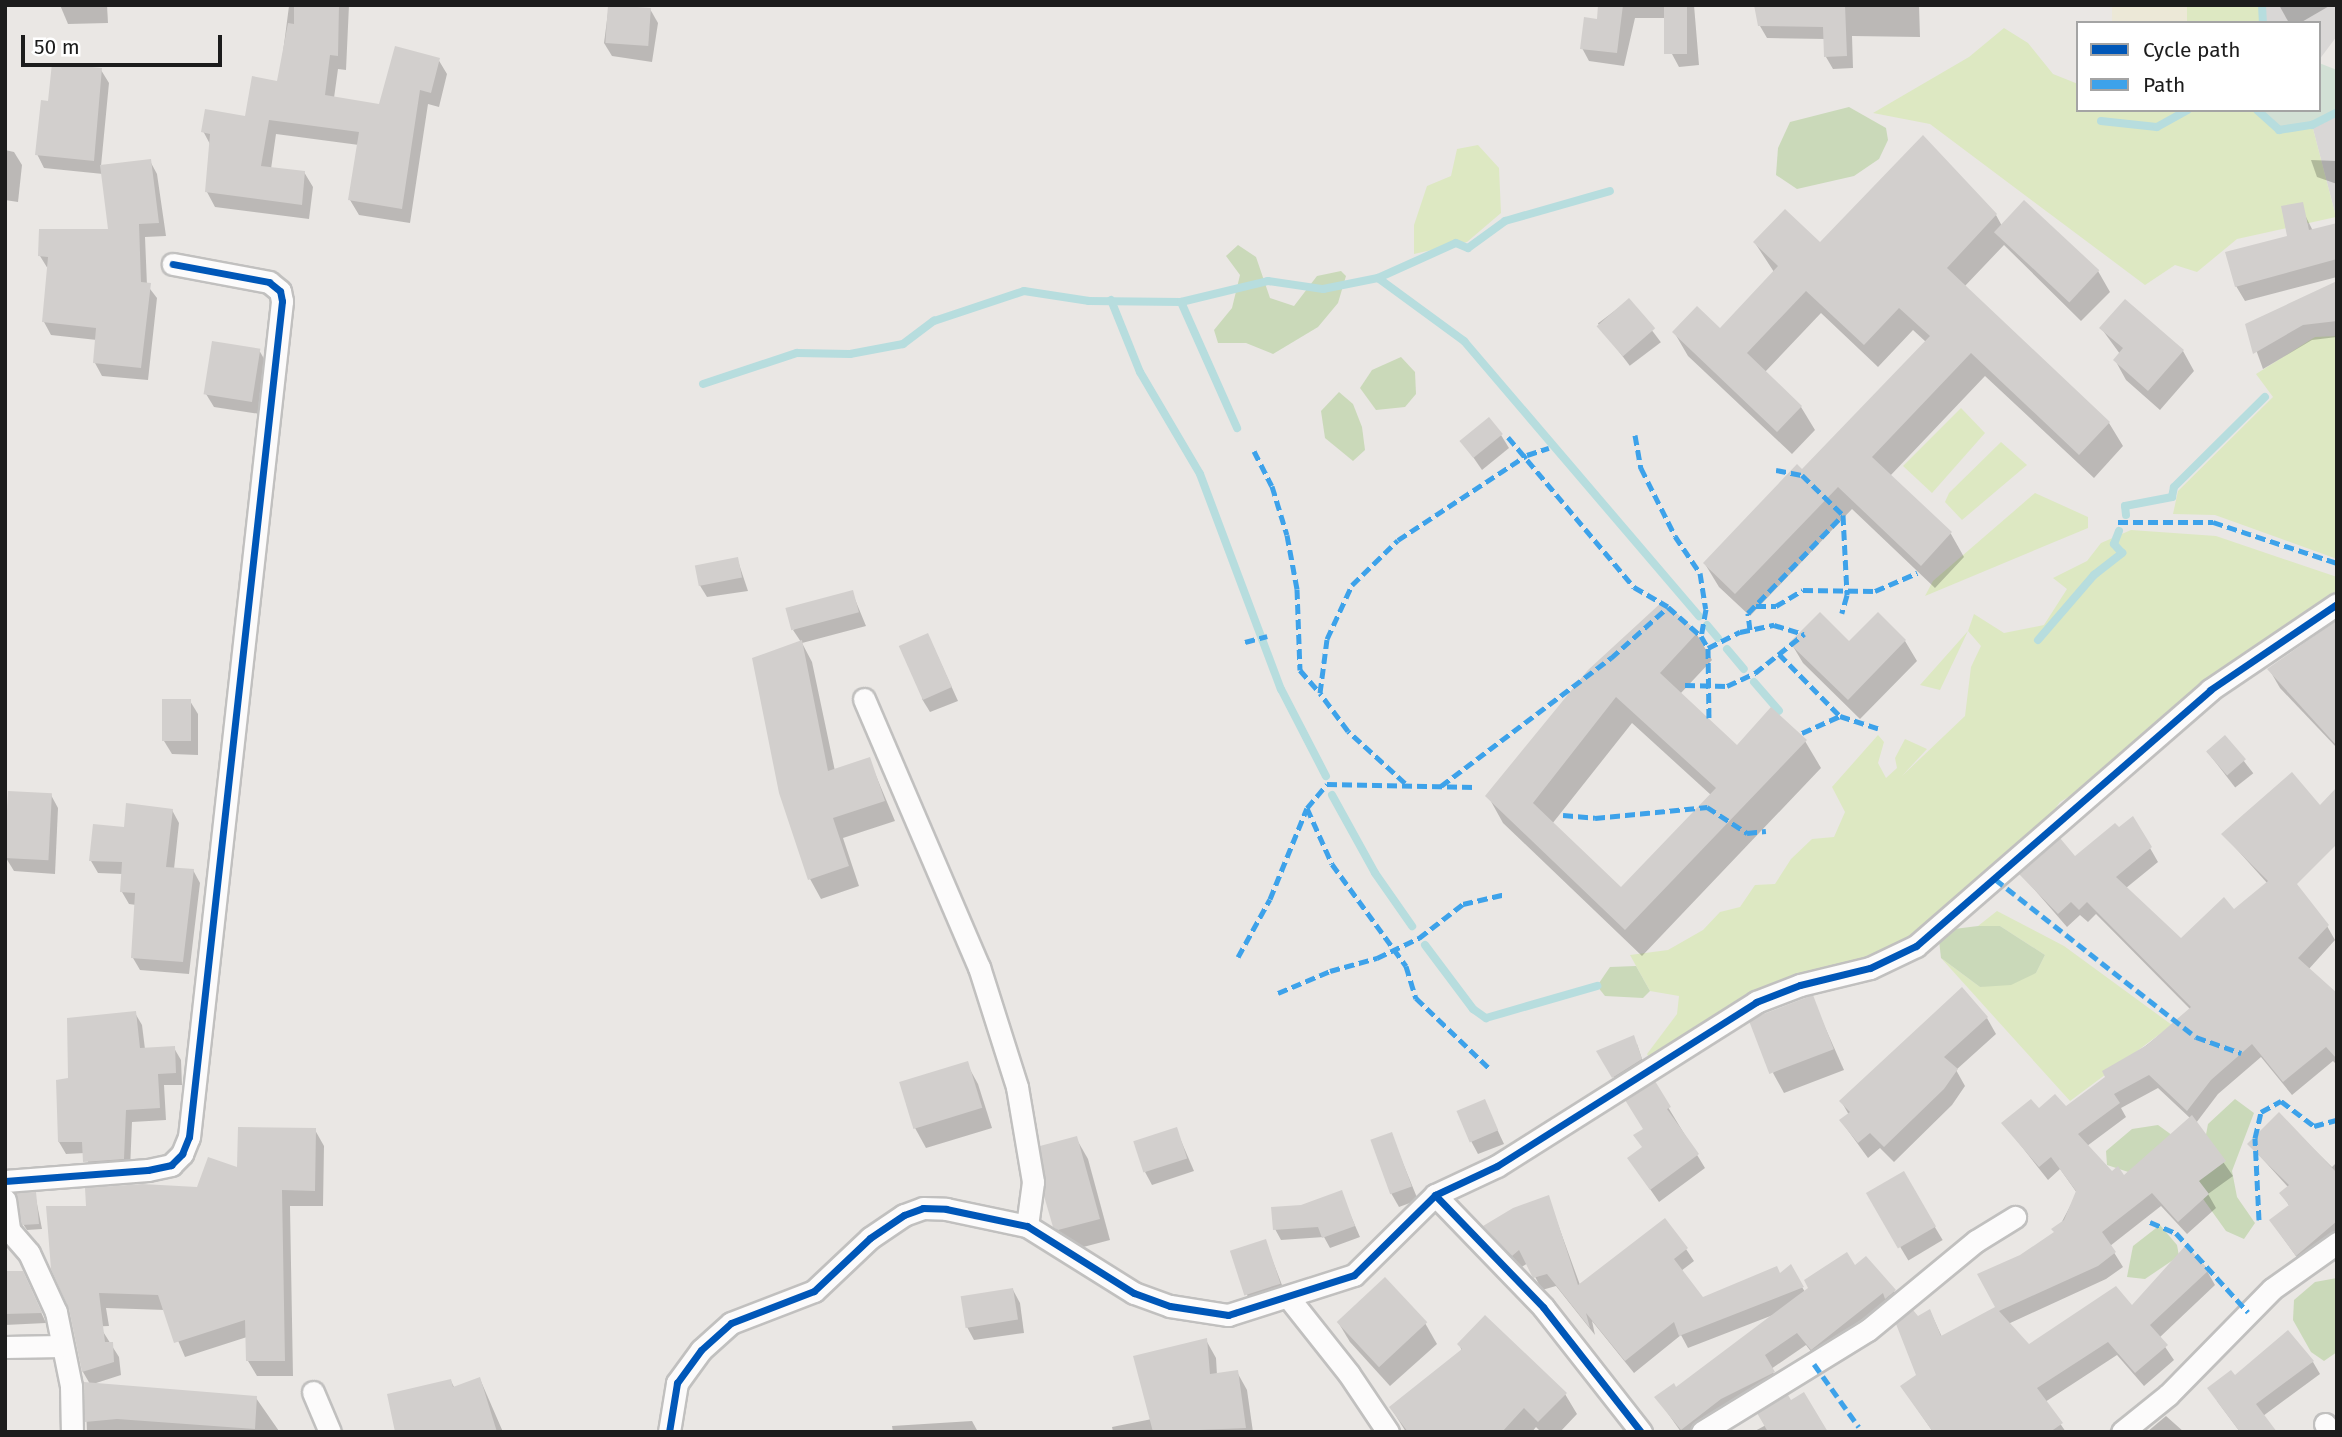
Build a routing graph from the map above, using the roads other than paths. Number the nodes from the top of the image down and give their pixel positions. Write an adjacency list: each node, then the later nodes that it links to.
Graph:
1 (173, 264): 4 (street)
2 (2337, 604): 5 (street)
3 (864, 699): 8 (street)
4 (5, 1181)
5 (1435, 1195): 10 (street); 18 (street)
6 (5, 1200): 11 (street)
7 (2015, 1217): 19 (street)
8 (1027, 1226): 10 (street); 16 (street)
9 (2337, 1243): 20 (street)
10 (1288, 1297): 17 (street)
11 (62, 1346): 12 (street); 14 (street)
12 (5, 1347)
13 (313, 1392): 15 (street)
14 (72, 1432)
15 (330, 1432)
16 (668, 1432)
17 (1388, 1432)
18 (1642, 1432)
19 (1702, 1432)
20 (2122, 1432)

